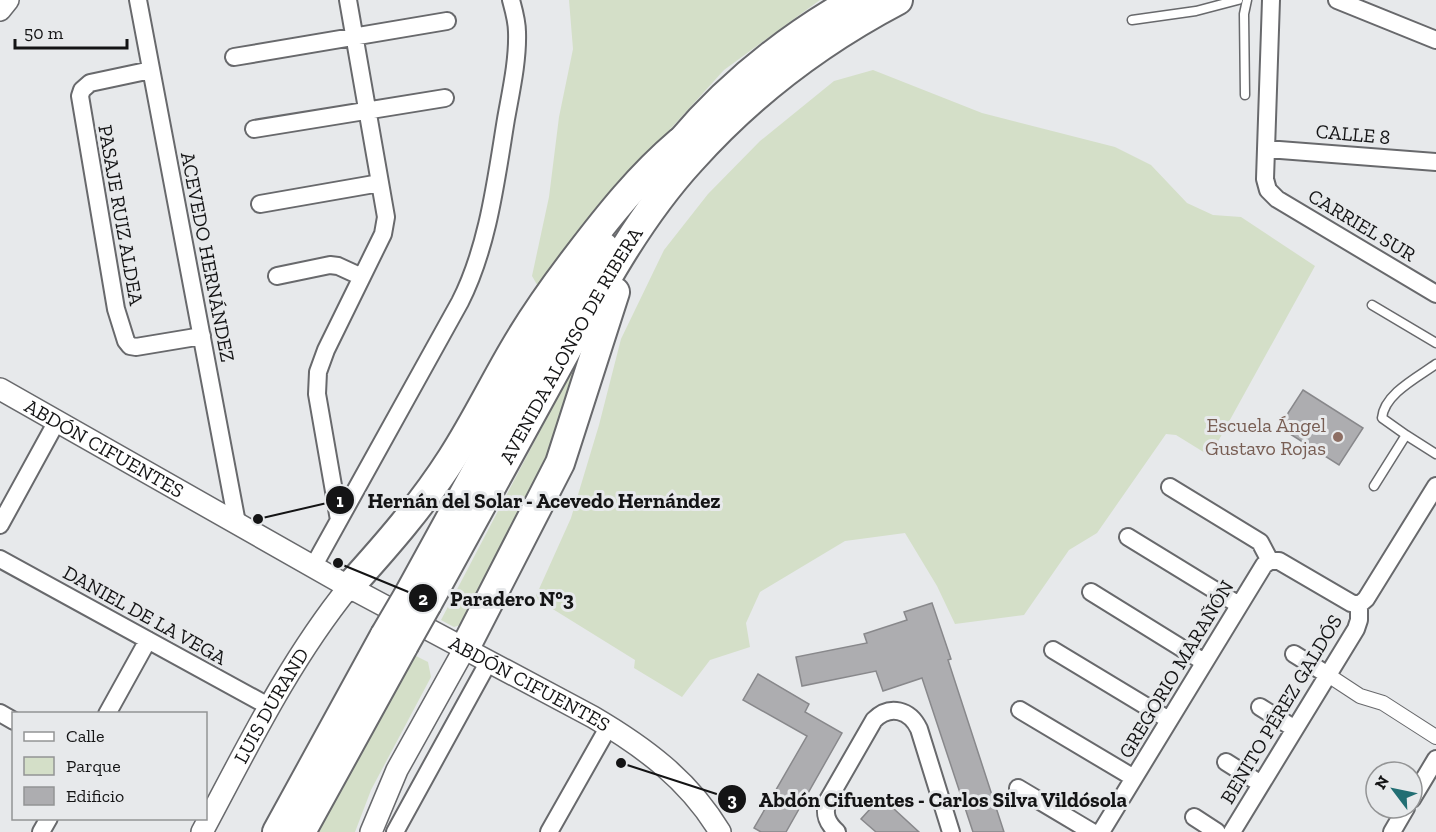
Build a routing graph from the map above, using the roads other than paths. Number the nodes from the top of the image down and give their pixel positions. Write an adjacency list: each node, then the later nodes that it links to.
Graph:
1 (8, 0): 11 (street)
2 (138, 0): 17 (street, ACEVEDO HERNÁNDEZ)
3 (348, 0): 14 (street)
4 (511, 0): 42 (street)
5 (855, 0): 22 (highway, AVENIDA ALONSO DE RIBERA)
6 (898, 0): 27 (highway, AVENIDA ALONSO DE RIBERA)
7 (1238, 0): 12 (lane)
8 (1247, 0): 18 (lane)
9 (1271, 0): 23 (street)
10 (1337, 0): 15 (street)
11 (0, 10)
12 (1132, 20)
13 (447, 21): 14 (street)
14 (354, 37): 16 (street); 20 (street)
15 (1436, 40)
16 (234, 57)
17 (151, 70): 32 (street, ACEVEDO HERNÁNDEZ); 32 (street, PASAJE RUIZ ALDEA)
18 (1245, 95)
19 (445, 98): 20 (street)
20 (368, 110): 21 (street); 25 (street)
21 (255, 129)
22 (680, 142): 49 (highway); 51 (highway, AVENIDA ALONSO DE RIBERA)
23 (1266, 148): 24 (street, CALLE 8); 30 (street, CARRIEL SUR)
24 (1436, 162)
25 (380, 183): 26 (street); 29 (street)
26 (260, 204)
27 (648, 214): 51 (highway, AVENIDA ALONSO DE RIBERA); 56 (highway)
28 (277, 276): 29 (street)
29 (362, 277): 42 (street)
30 (1436, 294)
31 (1372, 305): 33 (lane)
32 (202, 336): 43 (street, ACEVEDO HERNÁNDEZ)
33 (1436, 343)
34 (1436, 364): 37 (lane)
35 (0, 389): 36 (street, ABDÓN CIFUENTES)
36 (57, 421): 43 (street, ABDÓN CIFUENTES); 44 (street)
37 (1406, 435): 38 (lane); 39 (lane)
38 (1436, 454)
39 (1374, 486)
40 (1436, 486): 53 (street)
41 (1170, 487): 47 (street)
42 (339, 520): 48 (street)
43 (237, 523): 48 (street, ABDÓN CIFUENTES)
44 (0, 525)
45 (1128, 537): 52 (street)
46 (0, 559): 54 (street, DANIEL DE LA VEGA)
47 (1270, 561): 52 (street, GREGORIO MARAÑÓN); 53 (street)
48 (314, 567): 49 (street, ABDÓN CIFUENTES)
49 (349, 587): 56 (street, ABDÓN CIFUENTES); 62 (street, LUIS DURAND)
50 (1091, 592): 60 (street)
51 (418, 599): 55 (highway, AVENIDA ALONSO DE RIBERA, bridge)
52 (1239, 605): 60 (street, GREGORIO MARAÑÓN)
53 (1359, 605): 61 (street, BENITO PÉREZ GALDÓS)
54 (148, 640): 62 (street, DANIEL DE LA VEGA); 65 (street)
55 (395, 640): 79 (highway, AVENIDA ALONSO DE RIBERA); 80 (highway, AVENIDA ALONSO DE RIBERA)
56 (465, 648): 59 (street, ABDÓN CIFUENTES); 81 (street)
57 (1053, 650): 66 (street)
58 (1294, 654): 61 (street)
59 (489, 661): 67 (street, ABDÓN CIFUENTES); 82 (street)
60 (1204, 662): 66 (street, GREGORIO MARAÑÓN)
61 (1328, 675): 68 (street, BENITO PÉREZ GALDÓS); 69 (street)
62 (270, 707): 78 (street, LUIS DURAND)
63 (1260, 707): 68 (street)
64 (1020, 710): 72 (street)
65 (108, 712)
66 (1169, 720): 72 (street, GREGORIO MARAÑÓN)
67 (609, 726): 77 (street, ABDÓN CIFUENTES); 83 (street)
68 (1295, 729): 74 (street, BENITO PÉREZ GALDÓS)
69 (1436, 737)
70 (1436, 759): 73 (street)
71 (1226, 762): 74 (street)
72 (1134, 778): 87 (street, GREGORIO MARAÑÓN)
73 (1424, 779)
74 (1261, 784): 89 (street, BENITO PÉREZ GALDÓS)
75 (1018, 788): 86 (street)
76 (1194, 817): 88 (street)
77 (711, 827)
78 (202, 832)
79 (277, 832)
80 (301, 832)
81 (371, 832)
82 (395, 832)
83 (549, 832)
84 (837, 832): 85 (street)
85 (951, 832)
86 (1092, 832)
87 (1101, 832)
88 (1218, 832)
89 (1232, 832)

